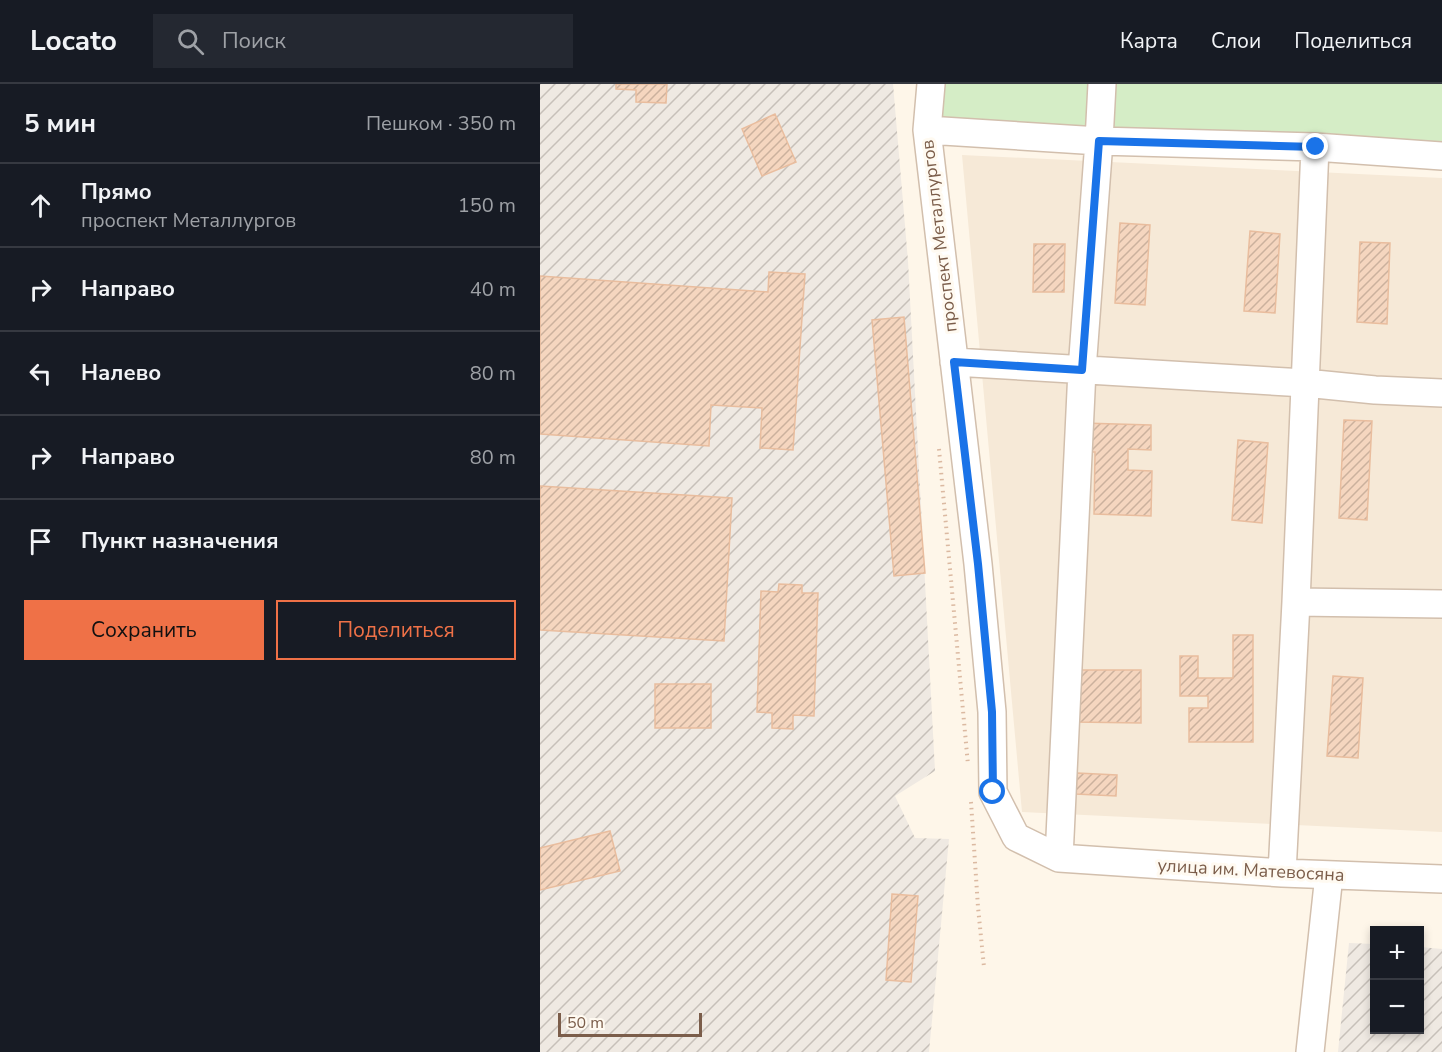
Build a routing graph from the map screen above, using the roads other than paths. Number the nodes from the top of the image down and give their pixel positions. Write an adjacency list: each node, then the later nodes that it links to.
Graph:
1 (931, 84): 3 (street, проспект Металлургов)
2 (1102, 84): 4 (street)
3 (927, 130): 4 (street); 7 (street, проспект Металлургов)
4 (1099, 141): 5 (street); 8 (street)
5 (1316, 147): 6 (street); 9 (street)
6 (1442, 156)
7 (954, 362): 8 (street); 13 (street, проспект Металлургов)
8 (1082, 370): 9 (street); 13 (street)
9 (1305, 383): 10 (street); 11 (street)
10 (1442, 393)
11 (1296, 602): 12 (street); 14 (street)
12 (1442, 604)
13 (1059, 858): 14 (street, улица им. Матевосяна)
14 (1282, 873): 15 (street, улица им. Матевосяна)
15 (1329, 875): 16 (street, улица им. Матевосяна); 17 (street)
16 (1442, 879)
17 (1310, 1052)

